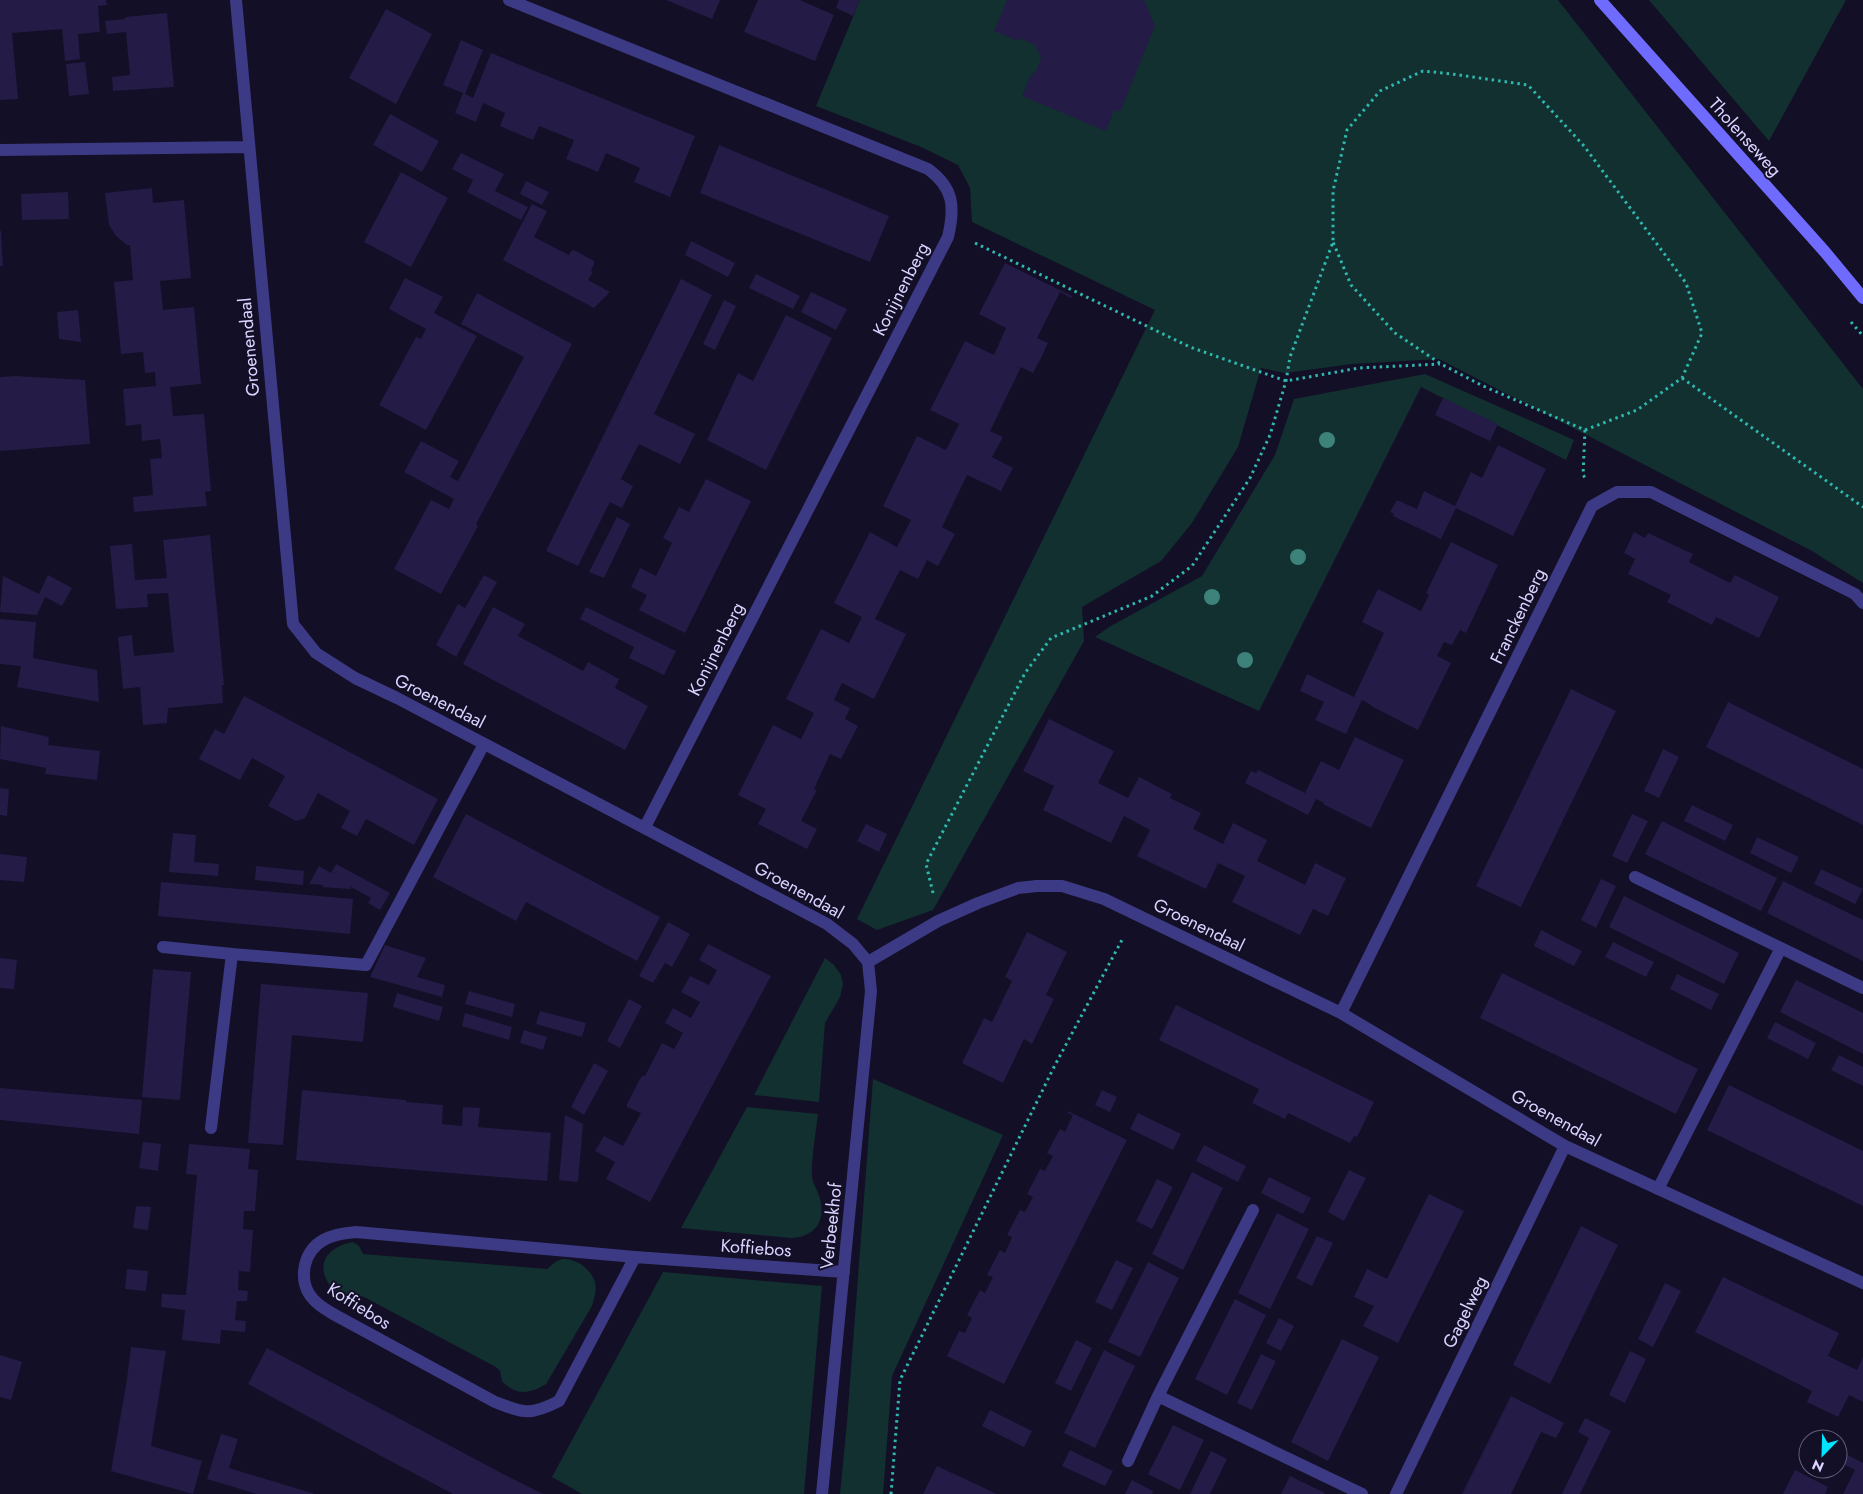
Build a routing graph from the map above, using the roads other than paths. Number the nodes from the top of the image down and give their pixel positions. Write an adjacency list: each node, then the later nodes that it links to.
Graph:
1 (236, 0): 4 (street, Groenendaal)
2 (510, 0): 9 (street, Konijnenberg)
3 (1600, 0): 6 (street, Tholenseweg)
4 (248, 147): 5 (street); 8 (street, Groenendaal)
5 (0, 150)
6 (1863, 298)
7 (1863, 603): 16 (street, Franckenberg)
8 (484, 744): 9 (street, Groenendaal); 13 (street)
9 (644, 827): 14 (street, Groenendaal)
10 (1635, 877): 12 (street)
11 (163, 947): 13 (street)
12 (1782, 948): 15 (street); 19 (street)
13 (232, 954): 17 (street)
14 (868, 962): 16 (street, Groenendaal); 22 (street, Verbeekhof)
15 (1863, 988)
16 (1341, 1013): 18 (street, Groenendaal)
17 (211, 1128)
18 (1565, 1146): 19 (street, Groenendaal); 28 (street, Gagelweg)
19 (1658, 1189): 23 (street, Groenendaal)
20 (1253, 1210): 24 (street)
21 (636, 1257): 21 (street, Koffiebos); 22 (street, Koffiebos)
22 (844, 1272): 26 (street, Verbeekhof)
23 (1863, 1283)
24 (1158, 1396): 25 (street); 27 (street)
25 (1128, 1461)
26 (822, 1494)
27 (1362, 1494)
28 (1396, 1494)

